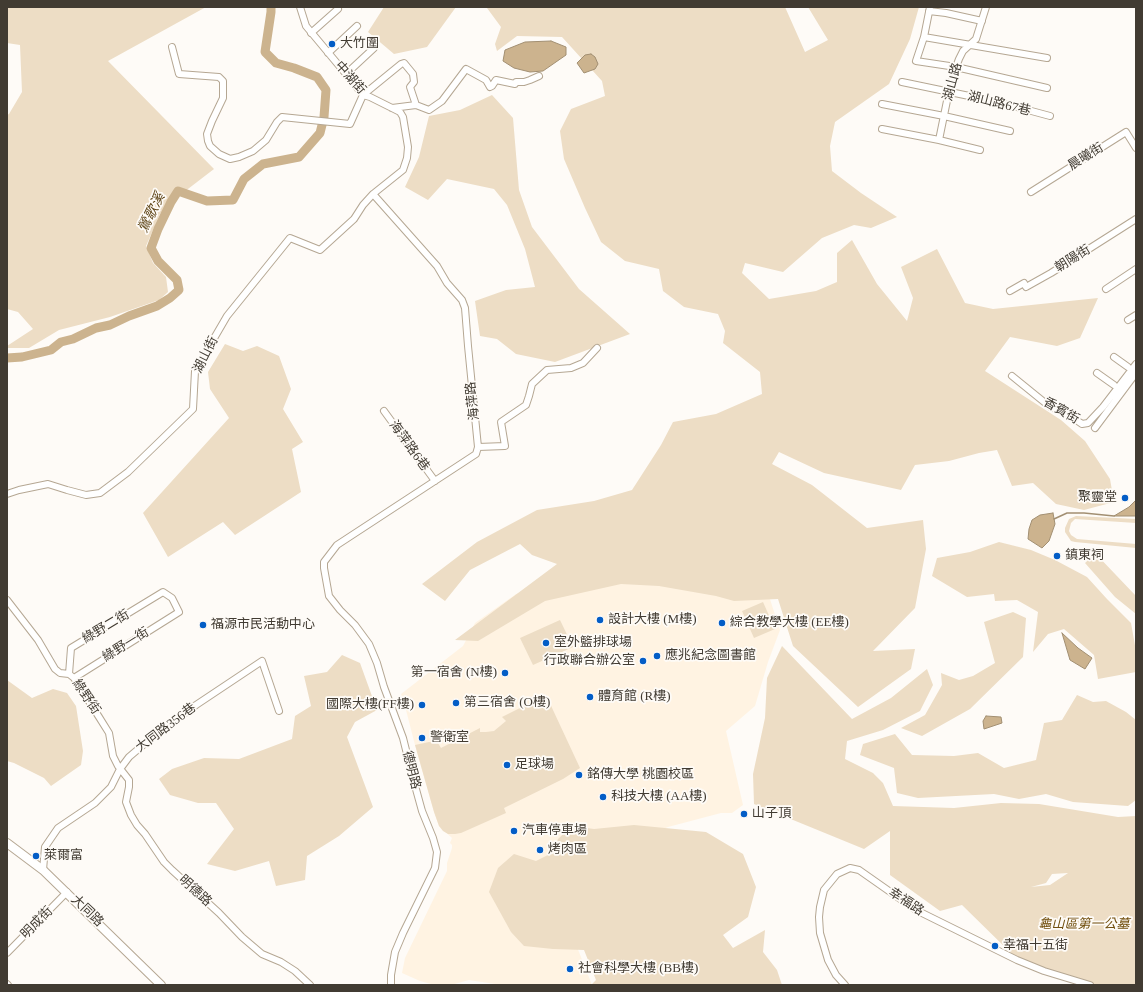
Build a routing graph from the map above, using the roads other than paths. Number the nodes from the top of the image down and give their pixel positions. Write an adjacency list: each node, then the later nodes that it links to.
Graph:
1 (986, 7): 5 (street, 湖山路)
2 (301, 8): 7 (street, 中湖街)
3 (338, 9): 7 (street)
4 (929, 9): 5 (street); 8 (street)
5 (982, 21): 9 (street, 湖山路)
6 (357, 26): 12 (street)
7 (311, 33): 12 (street, 中湖街)
8 (924, 37): 9 (street); 14 (street)
9 (970, 45): 13 (street); 14 (street, 湖山路)
10 (172, 47): 20 (street)
11 (374, 48): 15 (street)
12 (328, 53): 15 (street, 中湖街)
13 (1047, 58)
14 (956, 67): 18 (street); 19 (street, 湖山路)
15 (346, 74): 20 (street, 中湖街)
16 (539, 76): 22 (street)
17 (902, 82): 19 (street, 湖山路67巷)
18 (1047, 88)
19 (949, 92): 24 (street, 湖山路); 25 (street, 湖山路67巷)
20 (363, 95): 22 (street); 23 (street, 中湖街)
21 (882, 104): 24 (street)
22 (416, 105): 23 (street)
23 (392, 108): 32 (street, 中湖街)
24 (944, 116): 27 (street); 28 (street, 湖山路)
25 (1050, 116)
26 (882, 129): 28 (street)
27 (1010, 131)
28 (939, 140): 30 (street)
29 (1136, 148): 31 (street, 晨曦街)
30 (980, 150)
31 (1031, 192)
32 (373, 194): 49 (street, 海萍路); 51 (street, 湖山街)
33 (1136, 219): 36 (street, 朝陽街)
34 (1136, 269): 35 (street)
35 (1106, 288)
36 (1010, 291)
37 (1136, 315): 38 (street)
38 (1128, 320)
39 (597, 348): 49 (street)
40 (1114, 357): 42 (street)
41 (1136, 364): 45 (street, 香賓街)
42 (1128, 367)
43 (1097, 373): 46 (street)
44 (1136, 373): 48 (street, 香賓街)
45 (1012, 376)
46 (1114, 385)
47 (384, 411): 50 (street, 海萍路6巷)
48 (1095, 428)
49 (478, 447): 50 (street)
50 (435, 481): 63 (street, 德明路)
51 (7, 494)
52 (163, 592): 54 (street, 綠野二街); 54 (street, 綠野一街)
53 (7, 600): 54 (street, 綠野街)
54 (71, 676): 56 (street, 綠野街)
55 (279, 711): 56 (street, 大同路356巷)
56 (120, 769): 58 (street, 大同路356巷); 62 (street, 明德路)
57 (7, 843): 58 (street, 大同路)
58 (43, 870): 59 (street, 大同路)
59 (67, 892): 60 (street, 明成街); 61 (street, 大同路)
60 (7, 953)
61 (161, 985)
62 (310, 985)
63 (391, 985)
64 (845, 985): 65 (street, 幸福路)
65 (1090, 985)

